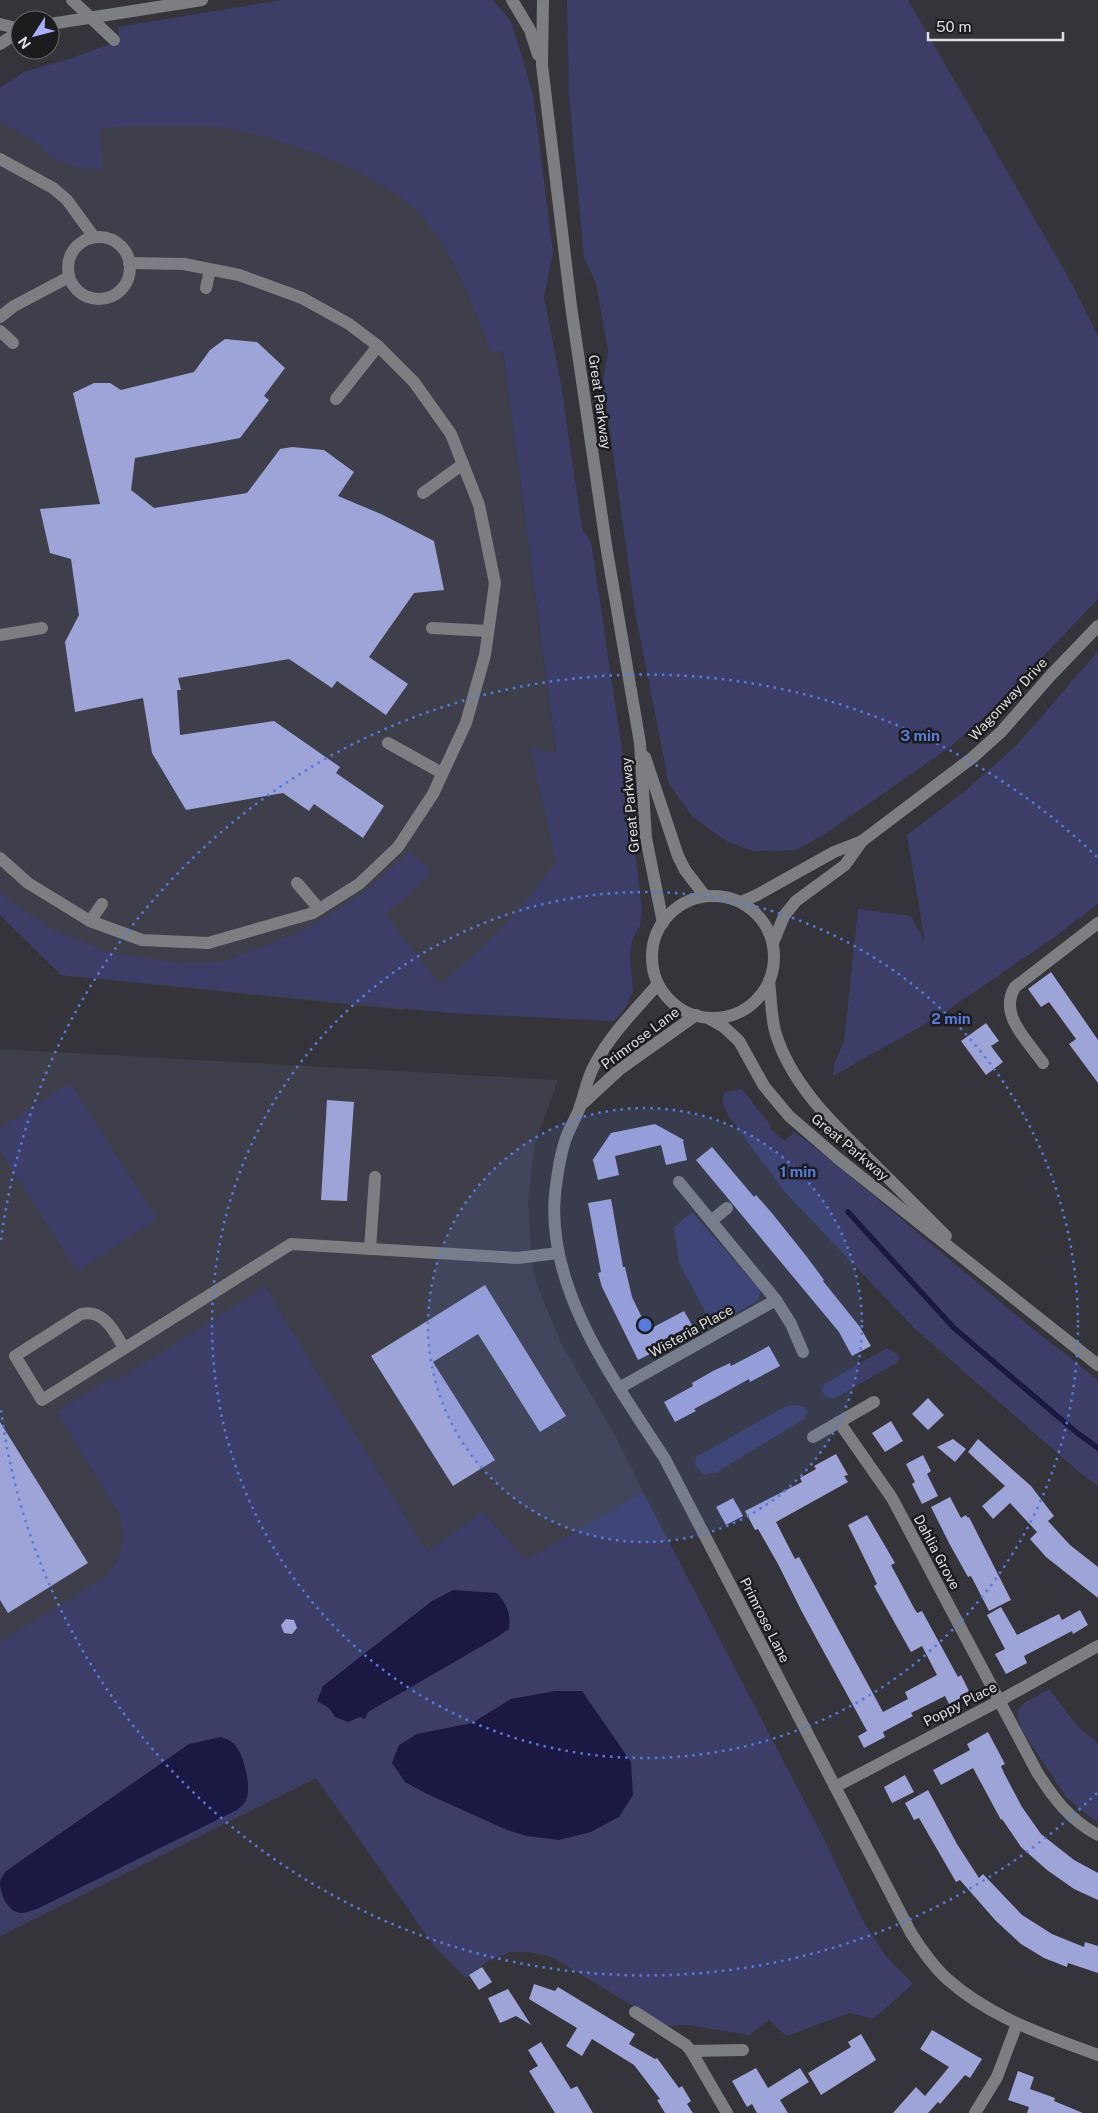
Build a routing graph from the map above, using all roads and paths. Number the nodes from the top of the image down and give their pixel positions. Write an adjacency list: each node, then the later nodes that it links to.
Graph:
1 (72, 0): 5 (street)
2 (202, 0): 5 (street)
3 (512, 0): 8 (street, Great Parkway)
4 (543, 0): 8 (street, Great Parkway)
5 (91, 18): 6 (street); 7 (street)
6 (60, 23)
7 (114, 40)
8 (542, 65): 27 (street, Great Parkway)
9 (0, 159): 10 (street)
10 (94, 237): 11 (street); 13 (street)
11 (130, 263): 12 (street); 13 (street)
12 (210, 270): 14 (street); 18 (street)
13 (69, 277): 15 (street)
14 (206, 288)
15 (0, 317)
16 (0, 331): 17 (street)
17 (12, 343)
18 (378, 346): 19 (street); 20 (street)
19 (336, 399)
20 (463, 464): 21 (street); 25 (street)
21 (422, 493)
22 (1098, 626): 30 (street, Wagonway Drive)
23 (42, 628): 26 (street)
24 (432, 628): 25 (street)
25 (488, 631): 29 (street)
26 (0, 635)
27 (640, 743): 33 (street, Great Parkway); 39 (street, Great Parkway)
28 (388, 744): 29 (street)
29 (442, 773): 36 (street)
30 (862, 841): 34 (street, Wagonway Drive); 40 (street, Wagonway Drive)
31 (0, 858): 37 (street)
32 (297, 883): 36 (street)
33 (705, 896): 34 (street, Great Parkway); 39 (street, Great Parkway)
34 (741, 902): 40 (street, Great Parkway)
35 (102, 904): 37 (street)
36 (319, 909): 37 (street)
37 (90, 921)
38 (1098, 922): 44 (street)
39 (663, 923): 42 (street, Great Parkway)
40 (773, 943): 41 (street, Great Parkway)
41 (769, 981): 43 (street, Great Parkway); 52 (street, Great Parkway)
42 (658, 984): 43 (street, Great Parkway); 45 (street, Primrose Lane)
43 (702, 1016): 45 (street, Primrose Lane); 52 (street, Great Parkway)
44 (1043, 1063)
45 (580, 1106): 51 (street, Primrose Lane)
46 (375, 1177): 50 (street)
47 (679, 1182): 49 (street)
48 (727, 1208): 49 (street)
49 (712, 1221): 53 (street)
50 (370, 1249): 51 (street); 54 (street)
51 (558, 1253): 57 (street, Primrose Lane)
52 (992, 1282): 56 (street, Great Parkway)
53 (776, 1300): 55 (street); 57 (street, Wisteria Place)
54 (124, 1348): 54 (street)
55 (803, 1352)
56 (1098, 1365)
57 (619, 1388): 63 (street, Primrose Lane)
58 (874, 1402): 59 (street)
59 (839, 1422): 60 (street); 62 (street, Dahlia Grove)
60 (813, 1437)
61 (1098, 1646): 62 (street, Poppy Place)
62 (999, 1701): 63 (street, Poppy Place); 64 (street, Dahlia Grove)
63 (835, 1787): 66 (street, Primrose Lane)
64 (1098, 1835)
65 (635, 2012): 68 (street)
66 (1017, 2024): 69 (street, Primrose Lane); 71 (street)
67 (743, 2050): 68 (street)
68 (691, 2051): 70 (street)
69 (1098, 2055)
70 (727, 2113)
71 (975, 2113)

